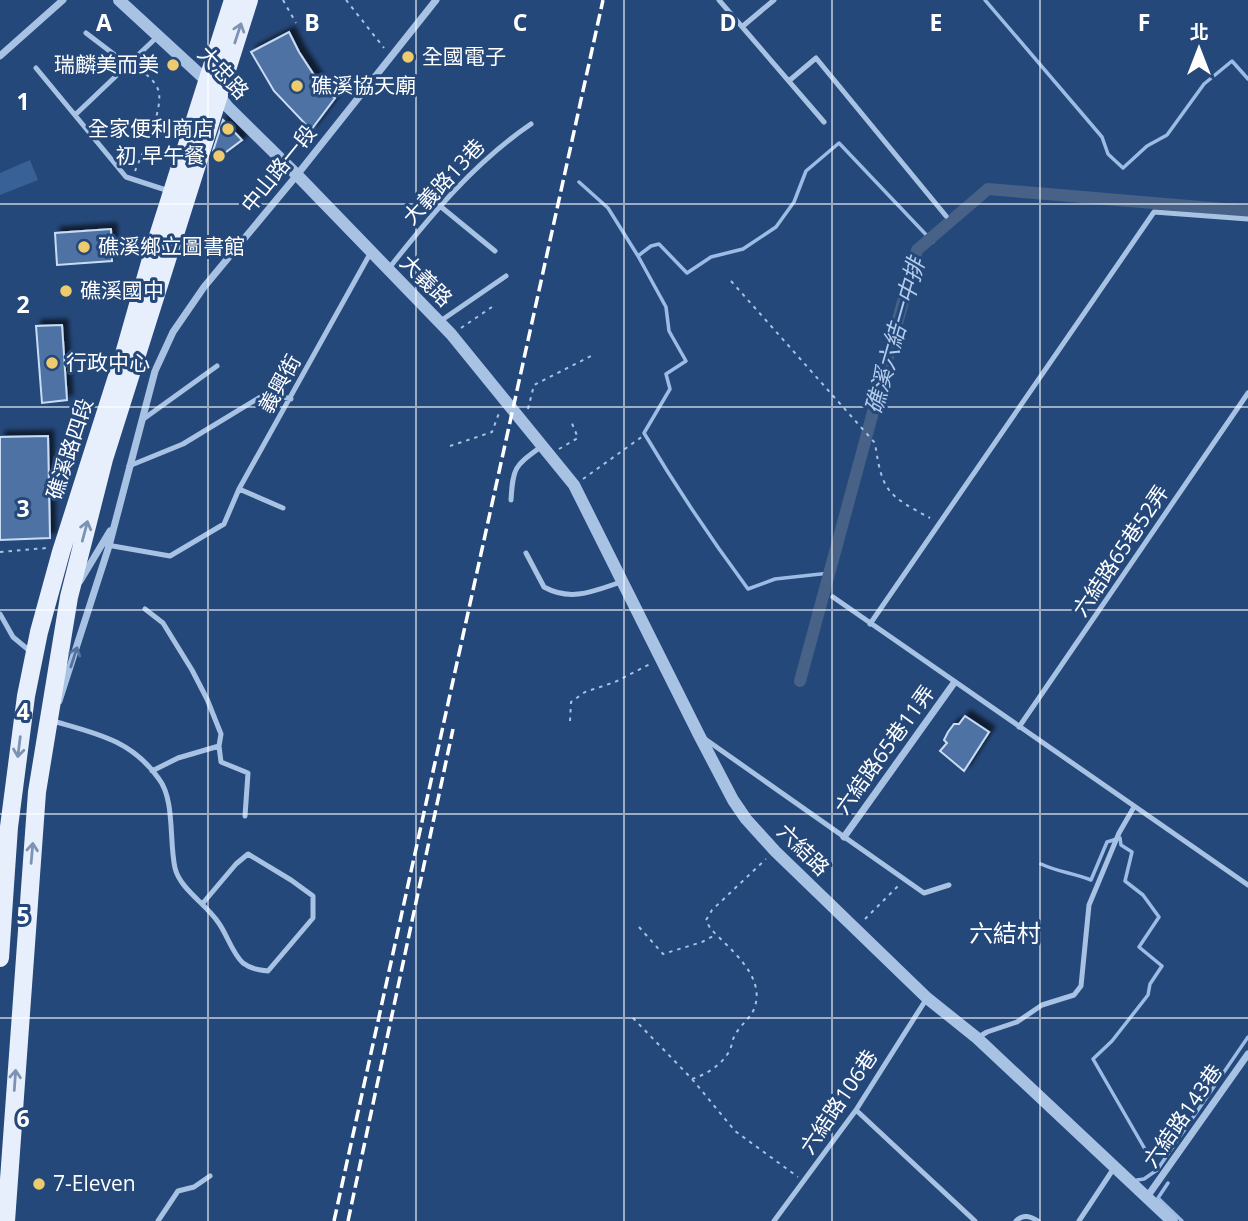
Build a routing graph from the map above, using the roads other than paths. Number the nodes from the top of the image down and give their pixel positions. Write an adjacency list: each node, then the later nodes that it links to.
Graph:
1 (63, 0): 11 (street)
2 (119, 0): 10 (street, 大忠路)
3 (233, 0): 15 (main road, 礁溪路四段)
4 (249, 0): 15 (main road, 礁溪路四段, one-way to 4)
5 (436, 0): 19 (street, 中山路一段)
6 (719, 0): 8 (lane)
7 (775, 0): 8 (lane)
8 (743, 26): 14 (lane)
9 (86, 33): 12 (lane)
10 (159, 35): 12 (lane); 15 (street, 大忠路)
11 (0, 56)
12 (130, 63): 16 (lane)
13 (36, 68): 16 (lane)
14 (790, 80): 17 (lane); 22 (lane)
15 (213, 88): 19 (street, 大忠路); 20 (main road, 礁溪路四段)
16 (75, 115): 20 (lane)
17 (824, 122)
18 (531, 124): 21 (lane, 大義路13巷)
19 (298, 175): 25 (street, 大義路); 32 (street, 中山路一段)
20 (179, 194): 43 (main road, 礁溪路四段, one-way to 20); 48 (main road, 礁溪路四段)
21 (440, 206): 24 (lane); 26 (lane, 大義路13巷)
22 (946, 216)
23 (1248, 219): 47 (lane)
24 (495, 251)
25 (370, 252): 26 (street, 大義路); 31 (lane, 義興街)
26 (388, 270): 28 (street, 大義路)
27 (506, 276): 28 (lane)
28 (439, 322): 33 (street, 大義路)
29 (217, 366): 32 (lane)
30 (1248, 393): 52 (lane, 六結路65巷52弄)
31 (290, 399): 35 (lane); 36 (lane, 義興街)
32 (142, 419): 35 (street, 中山路一段)
33 (522, 421): 34 (street, 六結路)
34 (546, 451): 37 (lane); 41 (street, 六結路)
35 (129, 467): 39 (street, 中山路一段)
36 (239, 489): 38 (lane); 39 (lane, 義興街)
37 (511, 500)
38 (283, 508)
39 (106, 545): 43 (street, 中山路一段); 51 (street, 中山路一段, one-way to 39)
40 (526, 553): 41 (lane)
41 (622, 581): 53 (street, 六結路)
42 (834, 597): 47 (lane)
43 (65, 602): 51 (main road, 礁溪路四段)
44 (145, 609): 54 (lane)
45 (0, 614): 49 (lane)
46 (54, 614): 48 (street)
47 (870, 624): 50 (lane)
48 (39, 632): 49 (main road, 礁溪路四段)
49 (34, 655): 62 (main road, 礁溪路四段, one-way to 62)
50 (954, 683): 52 (lane); 58 (street, 六結路65巷11弄)
51 (50, 720): 55 (lane); 70 (main road, 礁溪路四段, one-way to 51)
52 (1019, 727): 56 (lane)
53 (699, 735): 58 (lane); 63 (street, 六結路)
54 (219, 746): 55 (lane); 57 (lane)
55 (152, 771): 61 (lane)
56 (1134, 807): 60 (lane); 64 (lane)
57 (245, 816)
58 (844, 837): 59 (lane)
59 (948, 885)
60 (1248, 885)
61 (203, 903): 61 (lane)
62 (0, 958)
63 (927, 998): 64 (street, 六結路); 66 (lane, 六結路106巷)
64 (977, 1038): 67 (street, 六結路)
65 (1248, 1054): 69 (street, 六結路143巷)
66 (856, 1110): 72 (lane, 六結路106巷); 73 (lane)
67 (1114, 1168): 69 (street, 六結路); 76 (lane)
68 (210, 1176): 71 (lane)
69 (1147, 1197): 77 (street, 六結路)
70 (6, 1221)
71 (158, 1221)
72 (774, 1221)
73 (975, 1221)
74 (1016, 1221): 75 (lane)
75 (1038, 1221)
76 (1079, 1221)
77 (1172, 1221)

